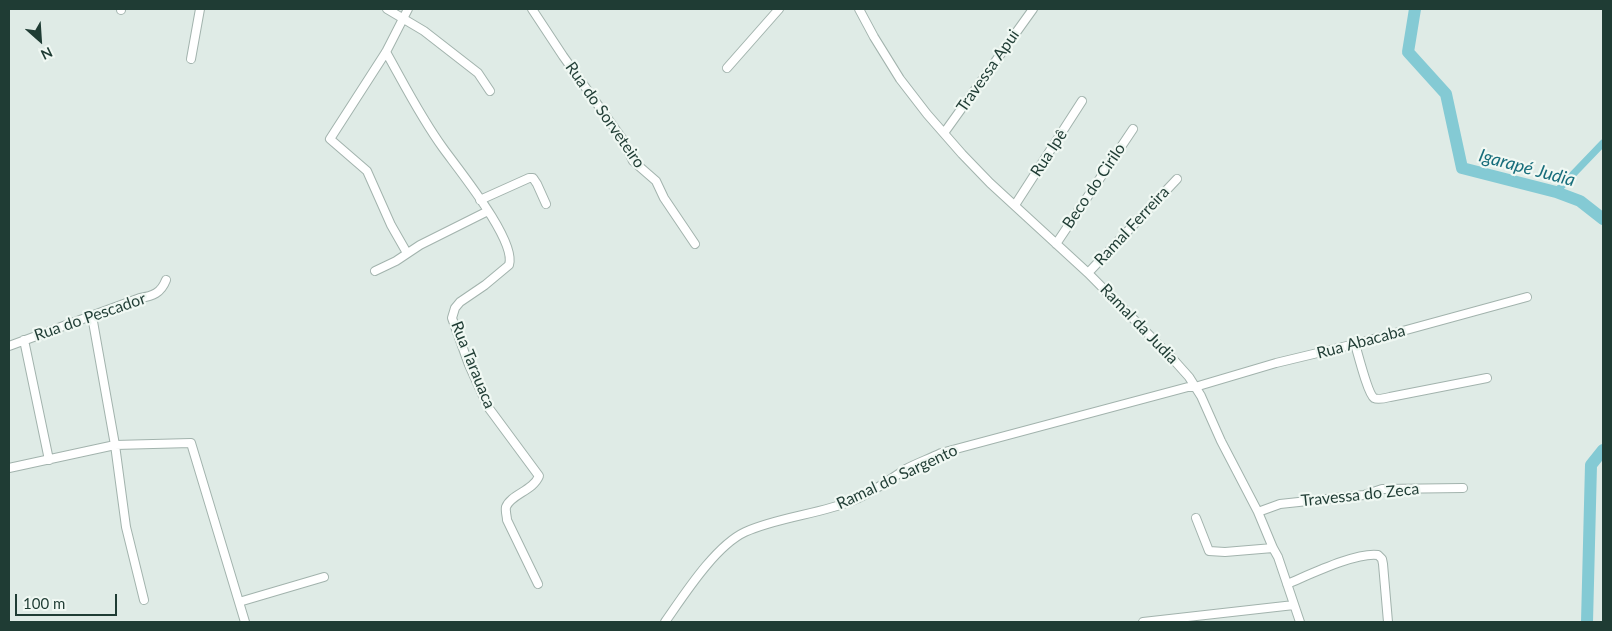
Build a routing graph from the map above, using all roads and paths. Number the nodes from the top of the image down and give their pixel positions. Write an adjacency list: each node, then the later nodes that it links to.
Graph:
1 (200, 9): 10 (street)
2 (387, 9): 8 (street)
3 (408, 9): 8 (street)
4 (532, 9): 21 (street, Rua do Sorveteiro)
5 (779, 9): 11 (street)
6 (860, 9): 15 (street, Ramal da Judia)
7 (1033, 9): 15 (street, Travessa Apui)
8 (403, 18): 9 (street); 12 (street)
9 (386, 52): 17 (street, Rua Tarauaca); 23 (street)
10 (191, 59)
11 (727, 68)
12 (490, 91)
13 (1082, 101): 19 (street, Rua Ipê)
14 (1133, 129): 22 (street, Beco do Cirilo)
15 (944, 134): 19 (street, Ramal da Judia)
16 (1177, 179): 25 (street, Ramal Ferreira)
17 (480, 200): 18 (street); 20 (street, Rua Tarauaca)
18 (546, 204)
19 (1015, 205): 22 (street, Ramal da Judia)
20 (488, 211): 23 (street); 42 (street, Rua Tarauaca)
21 (695, 244)
22 (1056, 244): 25 (street, Ramal da Judia)
23 (407, 253): 24 (street)
24 (375, 271)
25 (1088, 273): 33 (street, Ramal da Judia)
26 (166, 280): 28 (street, Rua do Pescador)
27 (1527, 297): 30 (street, Rua Abacaba)
28 (92, 316): 29 (street, Rua do Pescador); 34 (street)
29 (24, 340): 31 (street, Rua do Pescador); 35 (street)
30 (1355, 344): 32 (street); 33 (street, Rua Abacaba)
31 (9, 346)
32 (1487, 378)
33 (1195, 387): 38 (street, Ramal da Judia); 48 (street, Ramal do Sargento)
34 (115, 445): 35 (street); 44 (street); 45 (street)
35 (49, 460): 36 (street)
36 (9, 468)
37 (1463, 488): 38 (street, Travessa do Zeca)
38 (1258, 512): 40 (street, Ramal da Judia)
39 (1196, 518): 40 (street)
40 (1272, 548): 43 (street, Ramal da Judia)
41 (324, 577): 45 (street)
42 (538, 584)
43 (1287, 584): 46 (street, Ramal da Judia); 51 (street)
44 (144, 600)
45 (239, 602): 47 (street)
46 (1294, 605): 49 (street); 50 (street, Ramal da Judia)
47 (246, 622)
48 (665, 622)
49 (1143, 622)
50 (1300, 622)
51 (1388, 622)

